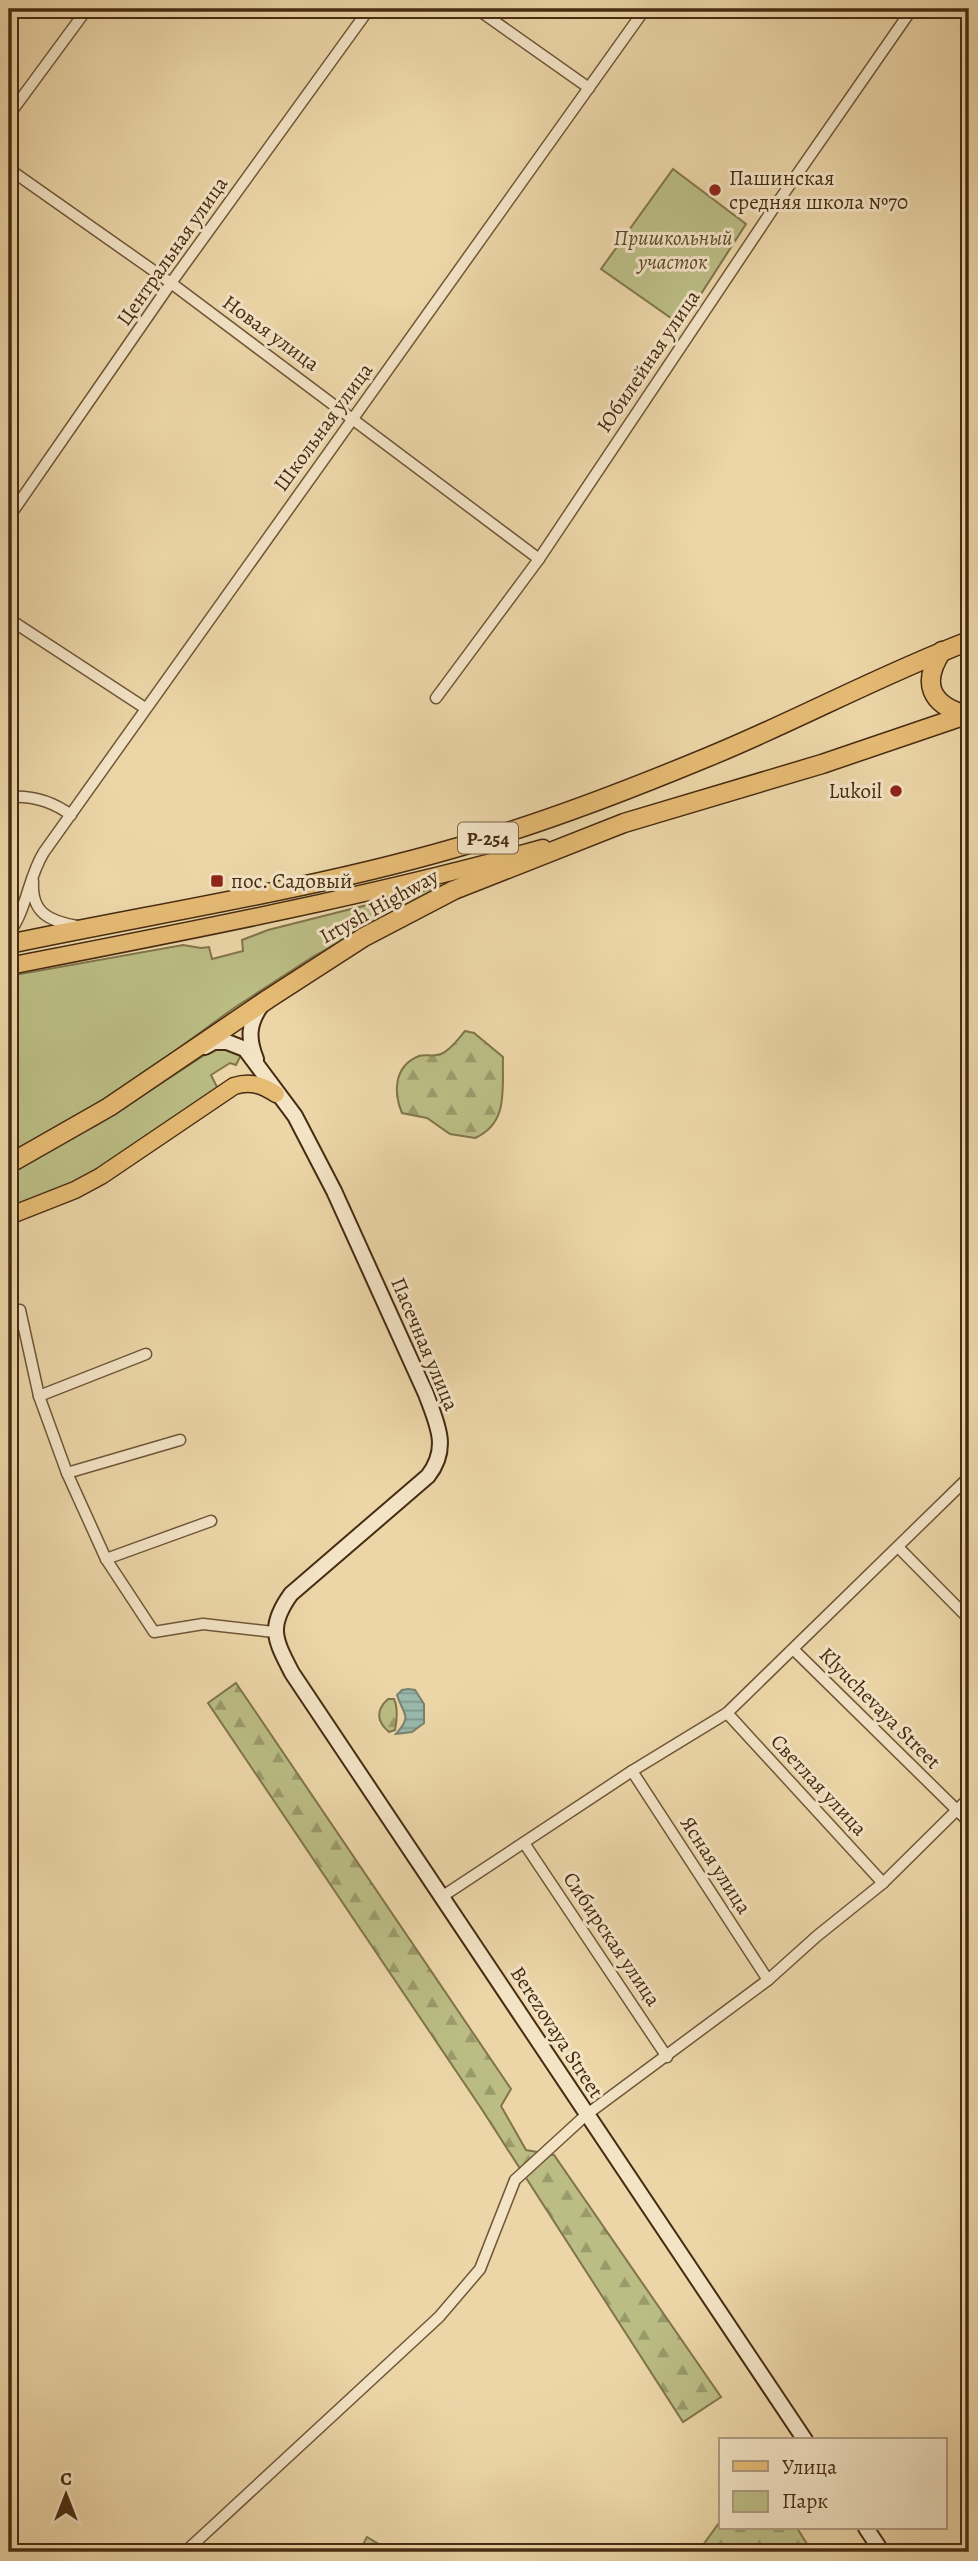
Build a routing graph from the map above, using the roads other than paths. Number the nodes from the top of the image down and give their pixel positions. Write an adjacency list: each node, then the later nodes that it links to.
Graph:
1 (87, 9): 7 (street)
2 (369, 9): 9 (street, Центральная улица)
3 (477, 9): 6 (street)
4 (645, 9): 6 (street, Школьная улица)
5 (912, 9): 12 (street, Юбилейная улица)
6 (589, 88): 10 (street, Школьная улица)
7 (9, 115)
8 (9, 169): 9 (street, Новая улица)
9 (171, 284): 10 (street, Новая улица); 11 (street, Центральная улица)
10 (353, 418): 12 (street, Новая улица); 17 (street, Школьная улица)
11 (9, 517)
12 (539, 559): 16 (street, Юбилейная улица)
13 (9, 619): 17 (street)
14 (969, 640): 15 (highway, Irtysh Highway / Р-254)
15 (942, 651): 18 (highway); 23 (highway, Irtysh Highway / Р-254)
16 (436, 698)
17 (145, 708): 20 (street, Школьная улица)
18 (968, 714): 21 (highway, Irtysh Highway / Р-254)
19 (9, 797): 20 (street)
20 (71, 814): 22 (street, Школьная улица)
21 (624, 823): 26 (main road); 27 (highway, Irtysh Highway / Р-254)
22 (33, 870): 23 (street); 24 (street, Школьная улица)
23 (88, 928): 25 (highway, Irtysh Highway / Р-254)
24 (9, 933)
25 (9, 944)
26 (9, 966)
27 (268, 999): 28 (main road); 30 (highway, Irtysh Highway / Р-254)
28 (261, 1070): 29 (main road, Пасечная улица); 30 (main road)
29 (276, 1094): 32 (main road); 43 (main road, Пасечная улица)
30 (109, 1107): 31 (highway, Irtysh Highway / Р-254)
31 (9, 1164)
32 (9, 1216)
33 (20, 1310): 35 (street)
34 (146, 1354): 35 (street)
35 (39, 1396): 37 (street)
36 (180, 1440): 37 (street)
37 (66, 1473): 41 (street)
38 (969, 1477): 40 (street)
39 (211, 1521): 41 (street)
40 (898, 1547): 42 (street); 44 (street)
41 (106, 1559): 43 (street)
42 (969, 1619)
43 (274, 1632): 52 (main road, Berezovaya Street)
44 (794, 1650): 45 (street); 48 (street, Klyuchevaya Street)
45 (727, 1713): 46 (street); 51 (street, Светлая улица)
46 (632, 1771): 50 (street); 53 (street, Ясная улица)
47 (969, 1798): 48 (street)
48 (956, 1811): 49 (street, Klyuchevaya Street); 51 (street)
49 (969, 1822)
50 (524, 1843): 52 (street); 54 (street, Сибирская улица)
51 (883, 1882): 53 (street)
52 (443, 1896): 55 (main road, Berezovaya Street)
53 (768, 1980): 54 (street)
54 (667, 2057): 55 (street)
55 (586, 2115): 56 (main road, Berezovaya Street); 58 (street)
56 (803, 2438)
57 (867, 2530): 59 (main road)
58 (185, 2552)
59 (882, 2552)

